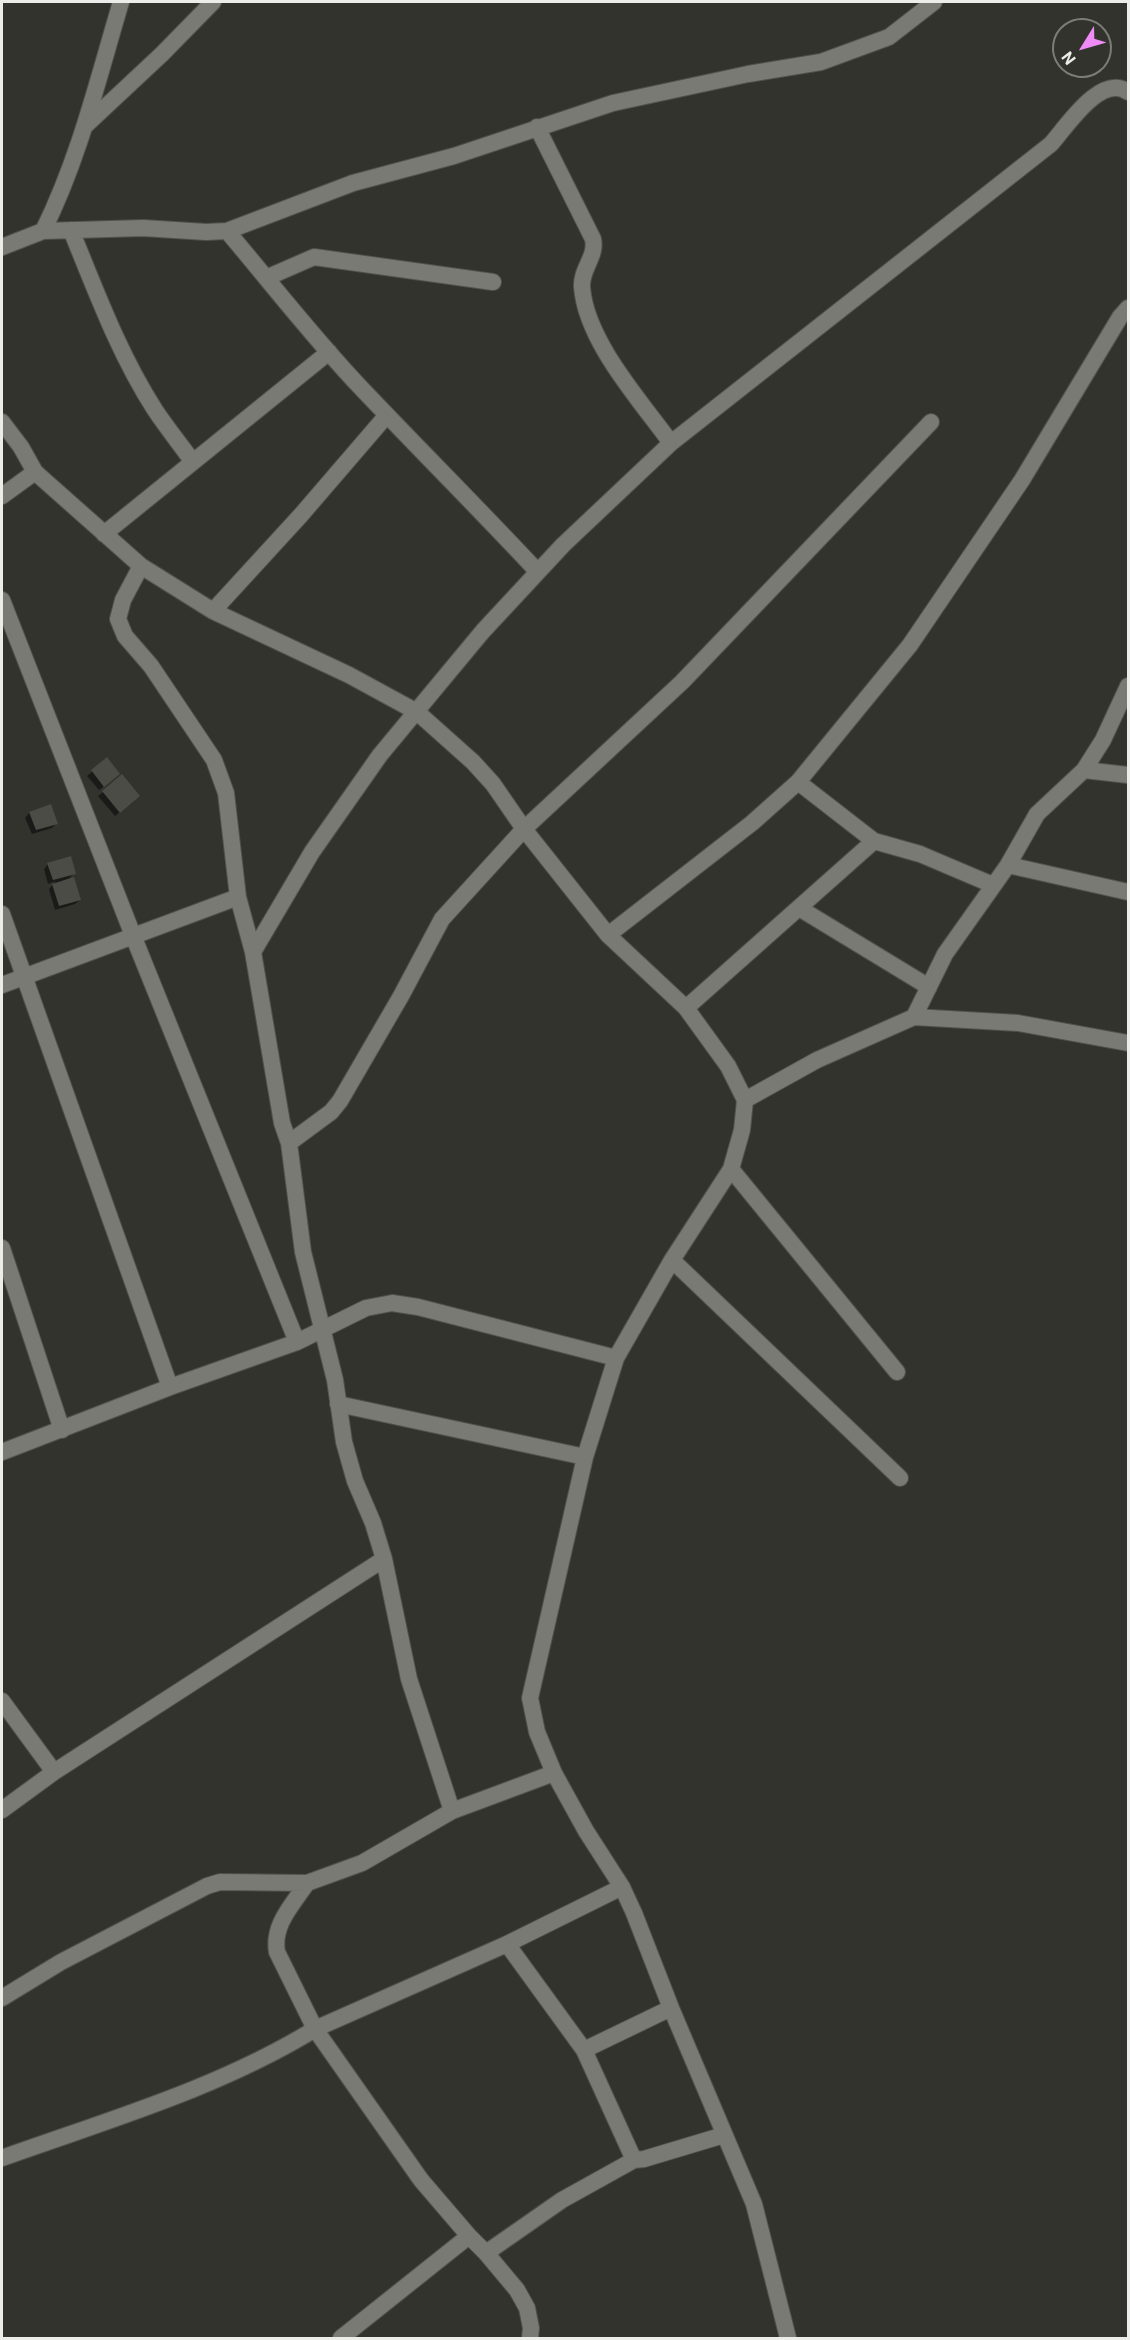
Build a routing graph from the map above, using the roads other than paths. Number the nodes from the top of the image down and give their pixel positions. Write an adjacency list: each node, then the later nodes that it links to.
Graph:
1 (121, 2): 5 (street)
2 (213, 2): 5 (street)
3 (934, 2): 6 (street)
4 (1128, 92): 18 (street)
5 (85, 127): 8 (street)
6 (537, 127): 9 (street); 18 (street)
7 (70, 230): 8 (street); 9 (street); 19 (street)
8 (43, 231): 10 (street)
9 (227, 231): 11 (street)
10 (2, 247)
11 (267, 278): 12 (street); 14 (street)
12 (493, 282)
13 (1128, 308): 31 (street)
14 (329, 352): 15 (street); 19 (street)
15 (387, 415): 24 (street); 26 (street)
16 (2, 422): 20 (street)
17 (931, 422): 32 (street)
18 (671, 443): 24 (street)
19 (193, 462): 22 (street)
20 (35, 472): 21 (street); 22 (street)
21 (2, 496)
22 (104, 534): 23 (street)
23 (141, 566): 26 (street); 37 (street)
24 (537, 571): 28 (street)
25 (2, 600): 41 (street)
26 (213, 611): 28 (street)
27 (1128, 686): 29 (street)
28 (417, 712): 32 (street); 42 (street)
29 (1084, 770): 30 (street); 34 (street)
30 (1128, 775)
31 (798, 782): 33 (street); 40 (street)
32 (524, 829): 40 (street); 50 (street)
33 (874, 842): 35 (street); 38 (street)
34 (1008, 865): 35 (street); 36 (street)
35 (993, 885): 45 (street)
36 (1128, 892)
37 (238, 897): 41 (street); 42 (street)
38 (799, 908): 45 (street); 46 (street)
39 (2, 914): 43 (street)
40 (608, 934): 46 (street)
41 (134, 938): 43 (street); 55 (street)
42 (253, 951): 50 (street)
43 (24, 977): 44 (street); 58 (street)
44 (2, 985)
45 (929, 987): 47 (street)
46 (686, 1008): 49 (street)
47 (914, 1017): 48 (street); 49 (street)
48 (1128, 1043)
49 (745, 1100): 51 (street)
50 (289, 1143): 54 (street)
51 (731, 1169): 53 (street); 57 (street)
52 (2, 1248): 60 (street)
53 (672, 1260): 56 (street); 63 (street)
54 (322, 1330): 55 (street); 56 (street); 59 (street)
55 (297, 1342): 58 (street)
56 (616, 1358): 62 (street)
57 (897, 1371)
58 (170, 1387): 60 (street)
59 (338, 1404): 62 (street); 64 (street)
60 (62, 1430): 61 (street)
61 (2, 1452)
62 (585, 1457): 67 (street)
63 (900, 1478)
64 (384, 1558): 66 (street); 69 (street)
65 (2, 1701): 66 (street)
66 (54, 1772): 68 (street)
67 (554, 1773): 69 (street); 71 (street)
68 (2, 1810)
69 (452, 1811): 70 (street)
70 (308, 1883): 73 (street); 75 (street)
71 (622, 1887): 72 (street); 74 (street)
72 (507, 1944): 75 (street); 76 (street)
73 (2, 1998)
74 (671, 2008): 76 (street); 77 (street)
75 (315, 2030): 78 (street); 80 (street)
76 (584, 2050): 79 (street)
77 (724, 2135): 79 (street); 84 (street)
78 (2, 2157)
79 (634, 2160): 81 (street)
80 (469, 2236): 81 (street); 82 (street)
81 (486, 2253): 83 (street)
82 (341, 2338)
83 (530, 2338)
84 (788, 2338)

